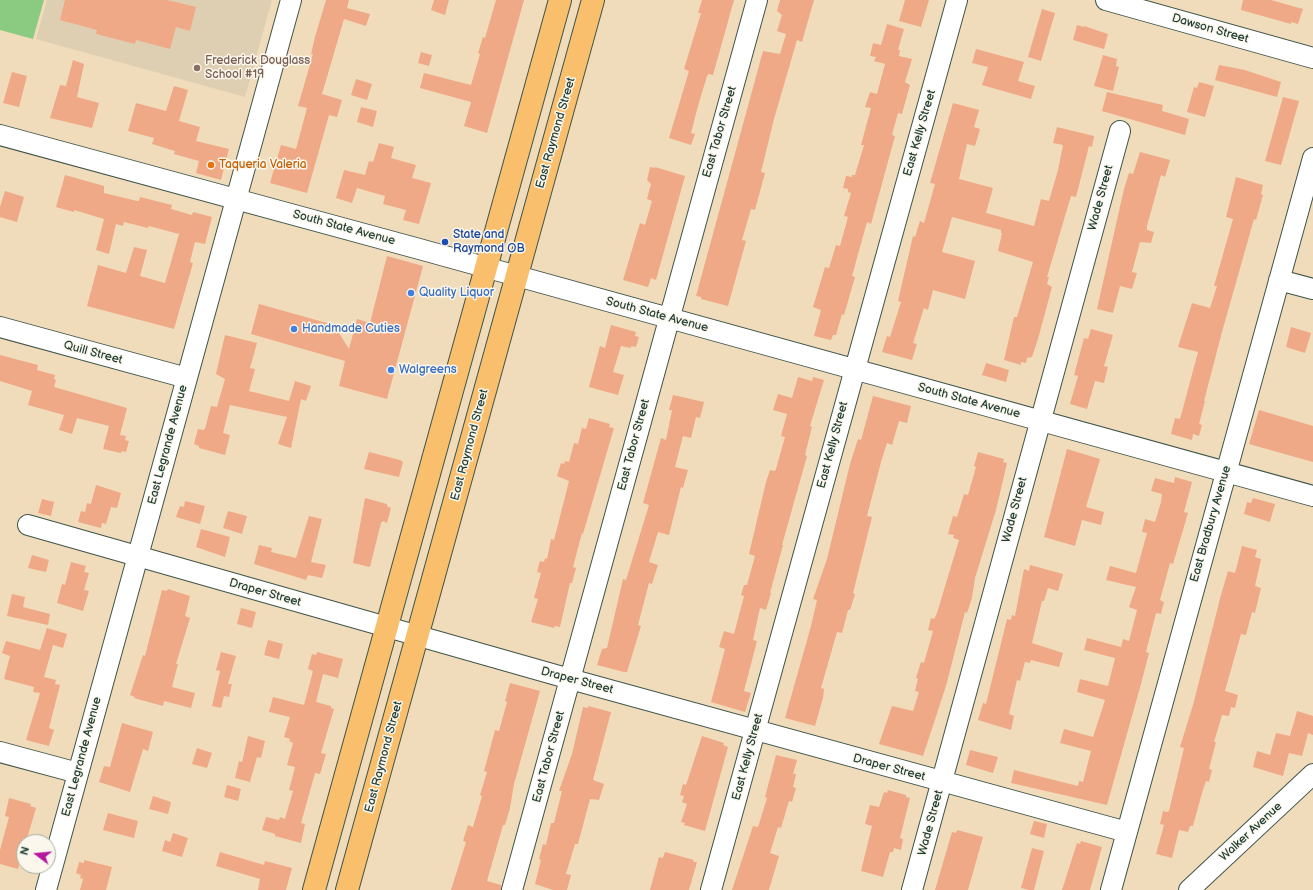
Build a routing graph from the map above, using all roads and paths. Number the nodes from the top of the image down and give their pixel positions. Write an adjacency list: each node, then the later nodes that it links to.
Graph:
1 (292, 0): 11 (street, East Legrande Avenue)
2 (560, 0): 12 (main road)
3 (594, 0): 13 (main road, East Raymond Street)
4 (757, 0): 16 (street, East Tabor Street)
5 (957, 0): 18 (street, East Kelly Street)
6 (1106, 0): 7 (street, Dawson Street)
7 (1313, 58)
8 (1120, 131): 20 (street, Wade Street)
9 (0, 135): 11 (street, South State Avenue)
10 (1313, 158): 14 (street, East Bradbury Avenue)
11 (236, 199): 12 (street, South State Avenue); 19 (street, East Legrande Avenue)
12 (485, 267): 13 (street, South State Avenue); 25 (main road)
13 (516, 276): 16 (street, South State Avenue); 26 (main road, East Raymond Street)
14 (1279, 280): 15 (street); 21 (street, East Bradbury Avenue)
15 (1313, 289)
16 (668, 318): 18 (street, South State Avenue); 27 (street, East Tabor Street)
17 (0, 327): 19 (street, Quill Street)
18 (854, 369): 20 (street, South State Avenue); 28 (street, East Kelly Street)
19 (187, 378): 24 (street, East Legrande Avenue)
20 (1040, 421): 21 (street, South State Avenue); 32 (street, Wade Street)
21 (1225, 472): 22 (street, South State Avenue); 33 (street, East Bradbury Avenue)
22 (1313, 496)
23 (28, 525): 24 (street, Draper Street)
24 (138, 556): 25 (street, Draper Street); 30 (street, East Legrande Avenue)
25 (386, 628): 26 (street, Draper Street); 35 (main road)
26 (417, 636): 27 (street, Draper Street); 36 (main road, East Raymond Street)
27 (570, 680): 28 (street, Draper Street); 37 (street, East Tabor Street)
28 (755, 730): 32 (street, Draper Street); 38 (street, East Kelly Street)
29 (0, 752): 30 (street)
30 (78, 773): 34 (street, East Legrande Avenue)
31 (1313, 774): 41 (street, Walker Avenue)
32 (942, 782): 33 (street, Draper Street); 39 (street, Wade Street)
33 (1127, 832): 40 (street, East Bradbury Avenue)
34 (46, 890)
35 (314, 890)
36 (347, 890)
37 (512, 890)
38 (711, 890)
39 (912, 890)
40 (1111, 890)
41 (1189, 890)

